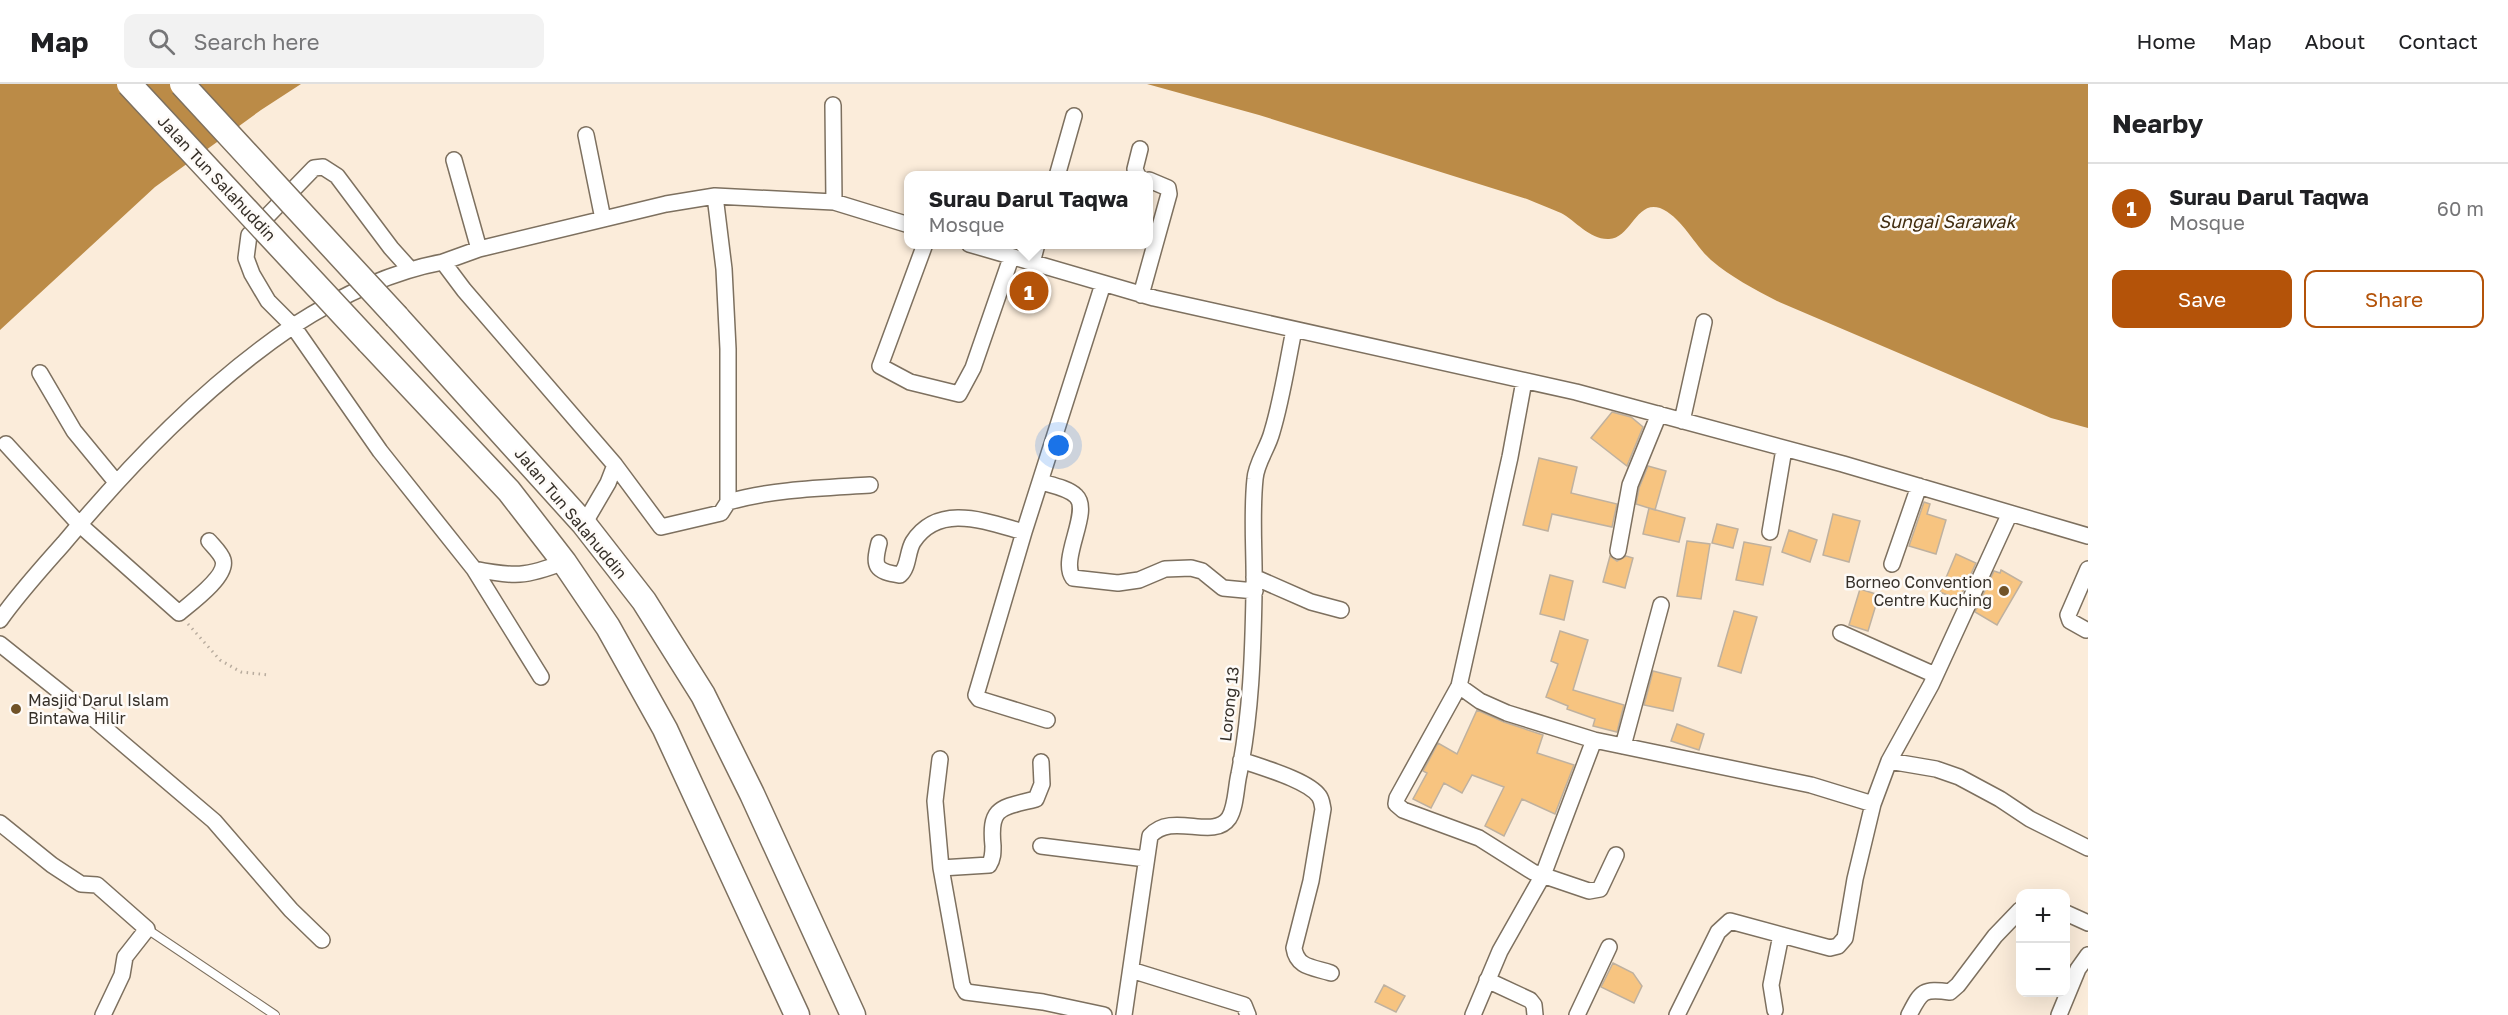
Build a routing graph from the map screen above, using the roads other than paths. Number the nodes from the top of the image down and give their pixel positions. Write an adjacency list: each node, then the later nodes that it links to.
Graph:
1 (129, 84): 49 (highway, Jalan Tun Salahuddin, bridge)
2 (182, 84): 42 (highway, Jalan Tun Salahuddin, bridge)
3 (833, 105): 12 (street)
4 (1074, 116): 8 (street)
5 (586, 135): 13 (street)
6 (1140, 149): 9 (street)
7 (454, 160): 15 (street)
8 (1058, 171)
9 (1136, 171)
10 (1153, 182): 24 (street)
11 (715, 196): 12 (street); 13 (street); 39 (street)
12 (834, 202): 14 (street)
13 (603, 219): 15 (street)
14 (904, 223)
15 (479, 249): 20 (street)
16 (923, 249): 19 (street)
17 (984, 249): 19 (street)
18 (1036, 249): 21 (street)
19 (1011, 258): 21 (street)
20 (442, 262): 22 (street); 34 (street)
21 (1032, 263): 23 (street)
22 (409, 268): 26 (street); 26 (street)
23 (1103, 284): 24 (street); 36 (street)
24 (1141, 295): 27 (street)
25 (1704, 322): 31 (street)
26 (293, 326): 35 (street); 51 (street)
27 (1294, 330): 29 (street); 53 (street, Lorong 13)
28 (40, 373): 35 (street)
29 (1524, 381): 30 (street); 62 (street)
30 (1659, 414): 31 (street); 48 (street)
31 (1682, 421): 33 (street)
32 (6, 444): 41 (street)
33 (1784, 448): 38 (street); 44 (street)
34 (615, 465): 39 (street); 42 (street)
35 (116, 482): 41 (street)
36 (1041, 482): 43 (street); 53 (street)
37 (870, 485): 39 (street)
38 (1918, 486): 40 (street); 50 (street)
39 (728, 501)
40 (2010, 513): 45 (street); 60 (street)
41 (79, 524): 46 (street); 56 (street)
42 (584, 524): 93 (highway, Jalan Tun Salahuddin)
43 (1024, 532): 47 (street); 63 (street)
44 (1770, 532)
45 (2088, 536)
46 (209, 541)
47 (879, 543)
48 (1618, 551)
49 (564, 562): 51 (street); 92 (highway, Jalan Tun Salahuddin)
50 (1892, 564)
51 (474, 569): 61 (street)
52 (2088, 569): 57 (street)
53 (1254, 584): 55 (street); 67 (street, Lorong 13)
54 (1661, 605): 65 (street)
55 (1341, 610)
56 (0, 620)
57 (2086, 630)
58 (1841, 633): 60 (street)
59 (0, 644): 83 (street)
60 (1935, 675): 68 (street)
61 (541, 677)
62 (1459, 686): 64 (street); 77 (street)
63 (1047, 720)
64 (1594, 740): 65 (street); 77 (street)
65 (1623, 746): 70 (street)
66 (940, 759): 76 (street)
67 (1241, 760): 75 (street, Lorong 13); 87 (street)
68 (1889, 761): 70 (street); 73 (street)
69 (1041, 762): 76 (street)
70 (1873, 804): 82 (street)
71 (0, 823): 81 (street)
72 (1041, 846): 75 (street)
73 (2088, 848)
74 (1616, 855): 77 (street)
75 (1146, 859): 86 (street, Lorong 13)
76 (941, 868): 94 (street)
77 (1543, 875): 88 (street)
78 (2016, 914): 101 (street)
79 (2070, 915): 80 (street)
80 (2088, 923)
81 (147, 929): 90 (street); 91 (lane)
82 (1781, 935): 89 (street); 100 (street)
83 (322, 940)
84 (1609, 947): 99 (street)
85 (2088, 955): 102 (street)
86 (1131, 970): 95 (street, Lorong 13); 96 (street)
87 (1331, 973)
88 (1487, 980): 97 (street); 98 (street)
89 (1775, 1010)
90 (103, 1015)
91 (275, 1015)
92 (797, 1015)
93 (853, 1015)
94 (1104, 1015)
95 (1124, 1015)
96 (1248, 1015)
97 (1473, 1015)
98 (1535, 1015)
99 (1577, 1015)
100 (1677, 1015)
101 (1909, 1015)
102 (2059, 1015)

